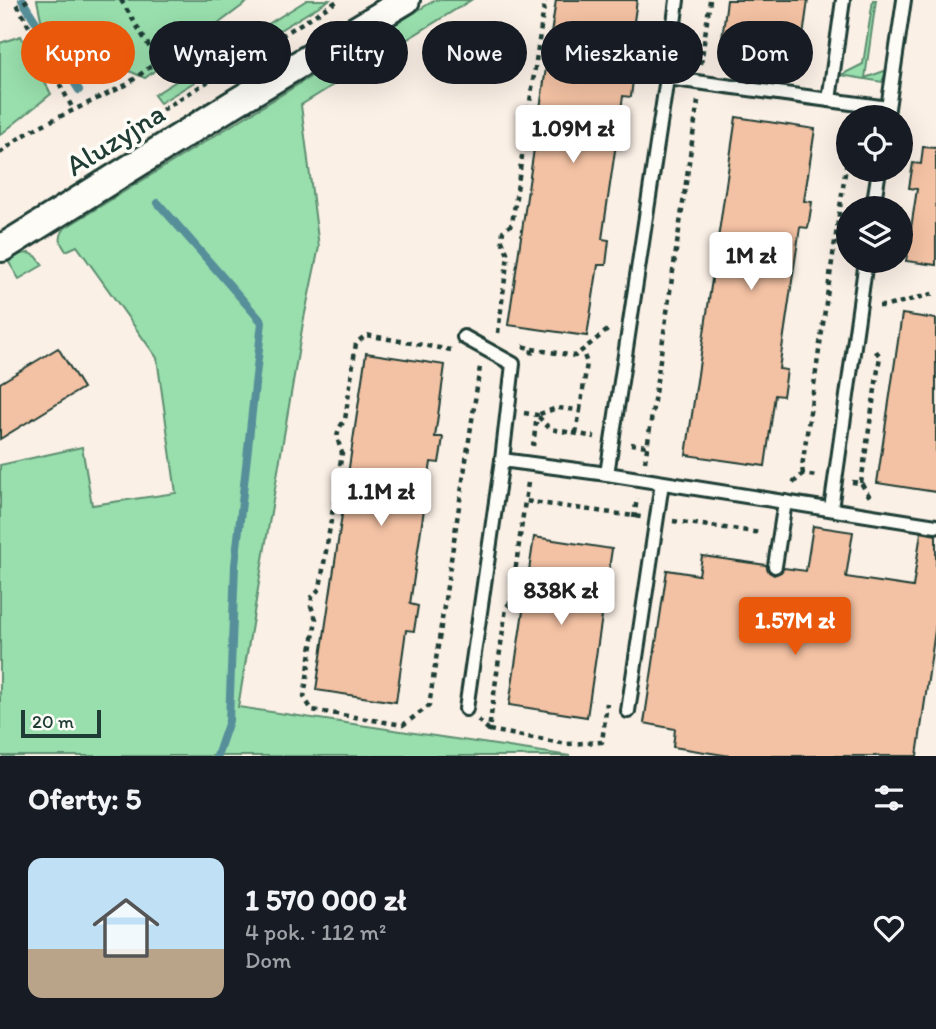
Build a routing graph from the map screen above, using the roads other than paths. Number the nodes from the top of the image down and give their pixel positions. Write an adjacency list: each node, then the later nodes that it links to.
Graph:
1 (406, 0): 11 (street, Aluzyjna)
2 (677, 0): 5 (lane)
3 (843, 0): 8 (lane)
4 (904, 0): 10 (lane)
5 (674, 21)
6 (703, 82): 8 (lane)
7 (666, 84): 15 (lane)
8 (829, 100): 9 (lane)
9 (851, 105)
10 (888, 105)
11 (2, 248)
12 (864, 273): 18 (lane)
13 (464, 337): 14 (lane)
14 (502, 460): 15 (lane); 21 (lane)
15 (607, 474): 16 (lane)
16 (662, 483): 17 (lane); 22 (lane)
17 (785, 502): 18 (lane); 20 (lane)
18 (831, 509): 19 (lane)
19 (936, 526)
20 (775, 566)
21 (466, 709)
22 (628, 711)

